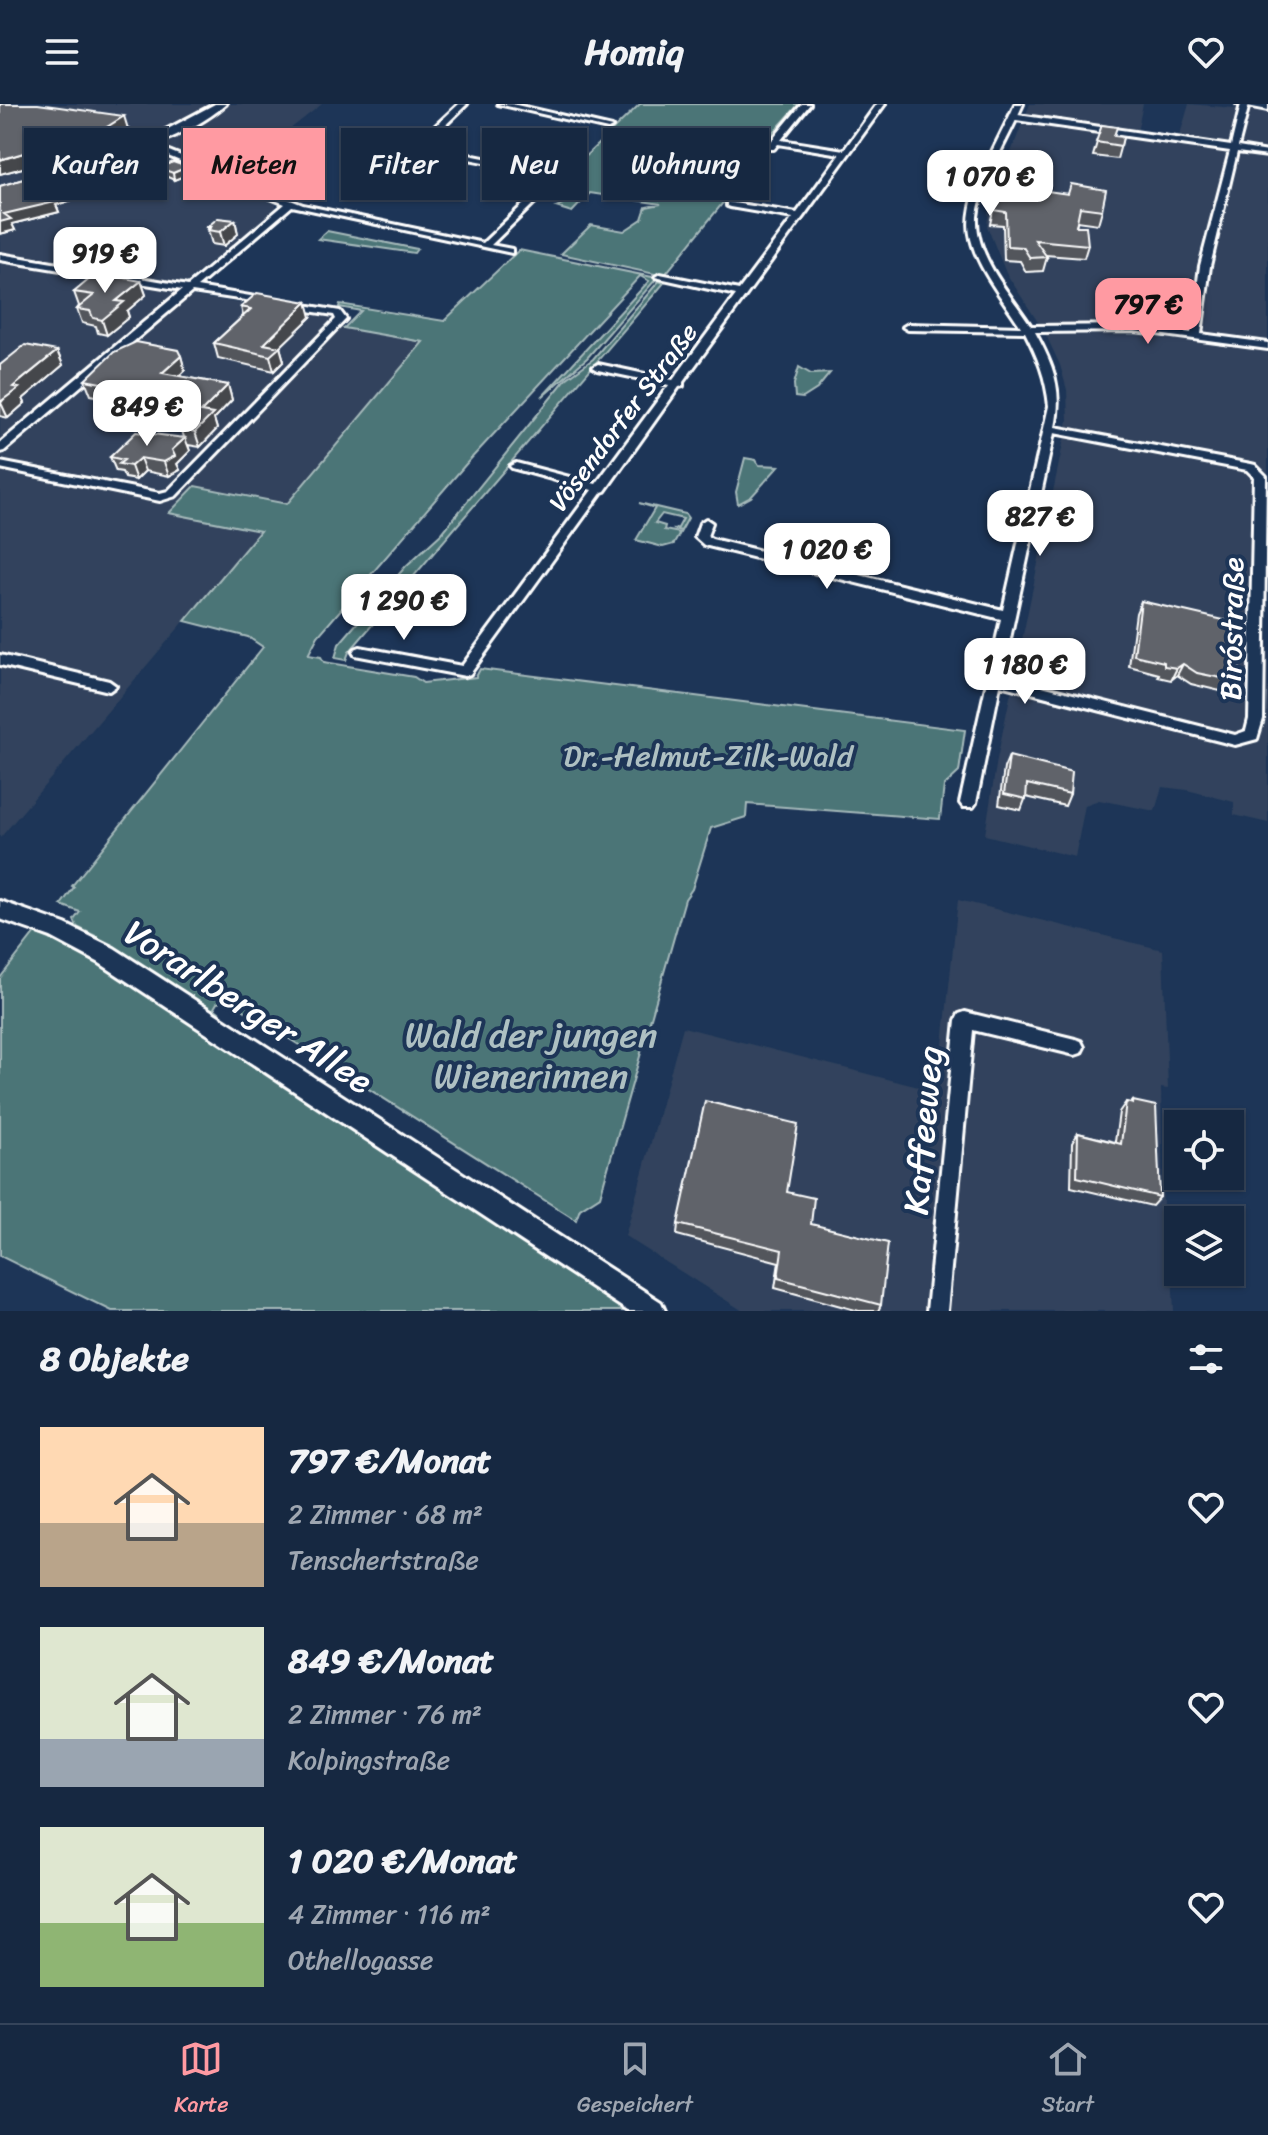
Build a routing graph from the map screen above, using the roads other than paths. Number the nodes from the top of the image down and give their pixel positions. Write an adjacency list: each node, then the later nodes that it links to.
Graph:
1 (221, 104): 11 (main road)
2 (463, 104): 19 (street)
3 (502, 104): 10 (street)
4 (806, 104): 13 (street)
5 (881, 104): 13 (street, Vösendorfer Straße)
6 (1019, 104): 9 (street)
7 (1244, 104): 8 (main road); 12 (street)
8 (1268, 107)
9 (1014, 117): 12 (street); 26 (street)
10 (608, 127)
11 (167, 137)
12 (1234, 149): 15 (street); 27 (street)
13 (844, 152): 18 (street, Vösendorfer Straße)
14 (167, 153): 16 (street)
15 (1268, 154)
16 (290, 204): 19 (street); 23 (street)
17 (730, 204): 18 (street)
18 (799, 216): 24 (street, Vösendorfer Straße)
19 (487, 244): 20 (street)
20 (509, 251)
21 (0, 257): 23 (street)
22 (660, 277): 24 (street)
23 (189, 289): 32 (street); 33 (street)
24 (743, 294): 30 (street, Vösendorfer Straße)
25 (908, 327): 26 (street)
26 (1029, 329): 27 (street); 31 (street)
27 (1196, 335): 28 (street)
28 (1268, 346)
29 (598, 367): 30 (street)
30 (679, 384): 35 (street, Vösendorfer Straße)
31 (1050, 429): 37 (street); 40 (street, Biróstraße)
32 (0, 449)
33 (0, 465)
34 (516, 466): 35 (street)
35 (601, 489): 38 (street, Vösendorfer Straße)
36 (706, 523): 37 (street)
37 (1009, 616): 40 (street)
38 (360, 652)
39 (0, 660): 41 (street)
40 (995, 679): 42 (street)
41 (109, 686)
42 (968, 803)
43 (0, 910): 45 (main road, Vorarlberger Allee)
44 (1075, 1047): 46 (street, Kaffeeweg)
45 (652, 1311)
46 (937, 1311)

